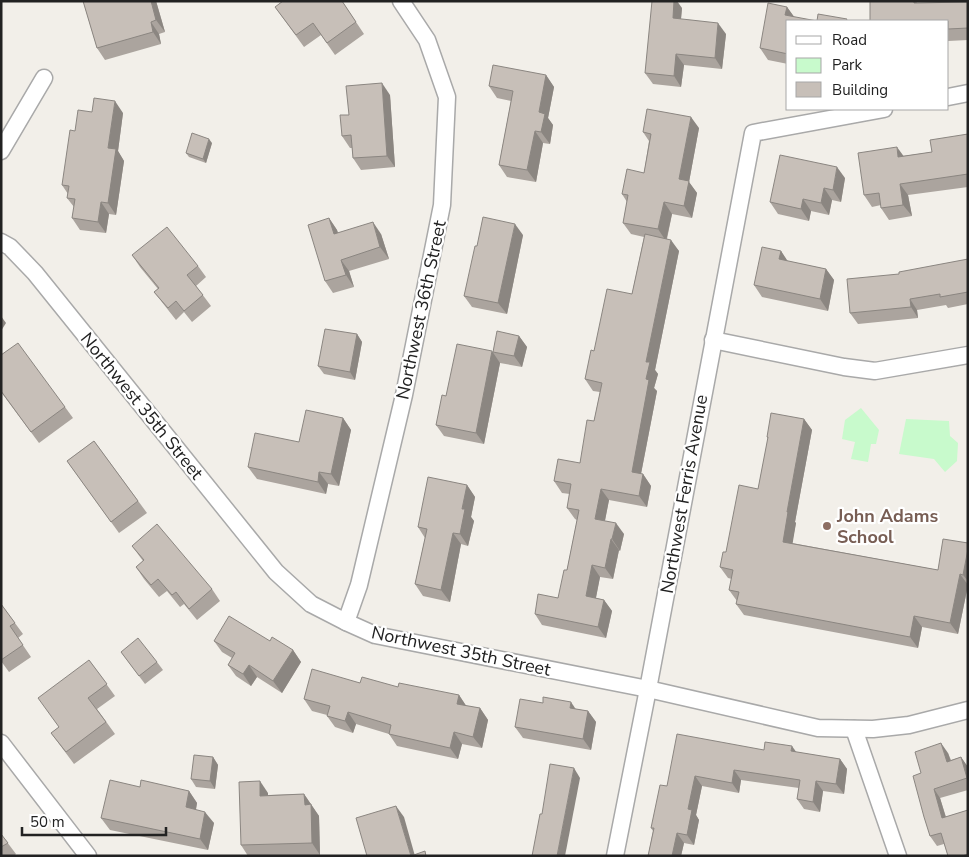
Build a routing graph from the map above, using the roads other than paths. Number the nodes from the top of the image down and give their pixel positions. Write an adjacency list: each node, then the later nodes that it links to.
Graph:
1 (401, 1): 10 (street, Northwest 36th Street)
2 (44, 78): 6 (street)
3 (968, 94): 4 (street)
4 (949, 97)
5 (879, 110): 8 (street, Northwest Ferris Avenue)
6 (1, 151)
7 (1, 242): 10 (street, Northwest 35th Street)
8 (713, 340): 9 (street); 11 (street, Northwest Ferris Avenue)
9 (968, 355)
10 (346, 622): 11 (street, Northwest 35th Street)
11 (648, 689): 13 (street, Northwest 35th Street); 16 (street, Northwest Ferris Avenue)
12 (968, 710): 13 (street, Northwest 35th Street)
13 (854, 729): 17 (street)
14 (1, 744): 15 (street)
15 (88, 856)
16 (615, 856)
17 (898, 856)

